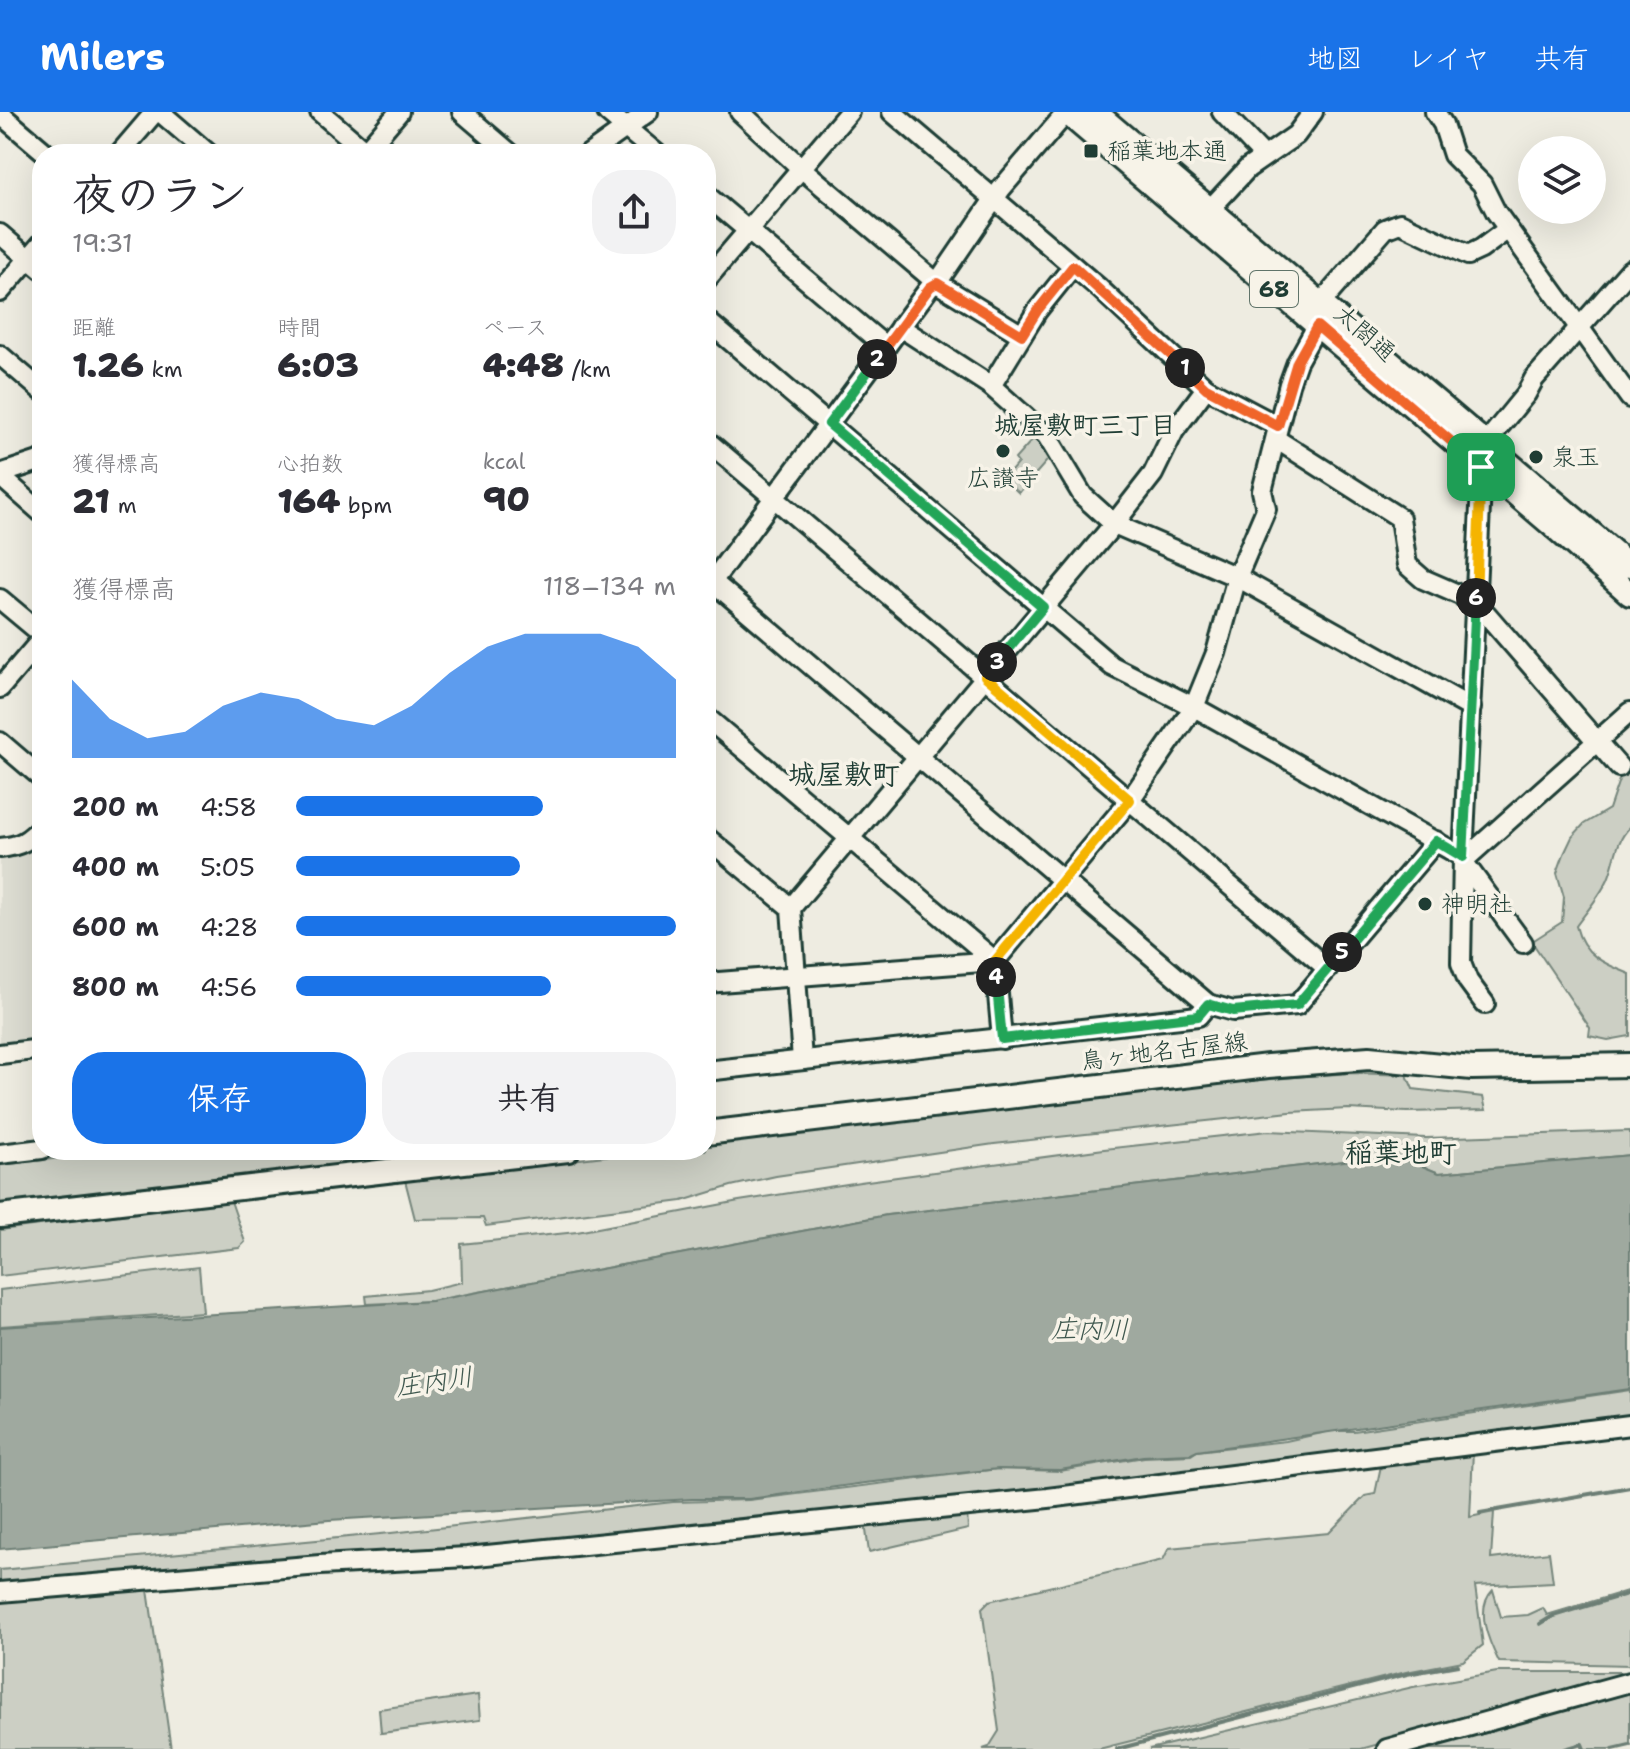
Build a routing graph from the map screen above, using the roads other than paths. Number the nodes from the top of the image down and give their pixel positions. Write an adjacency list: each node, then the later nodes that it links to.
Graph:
1 (157, 112): 18 (street); 19 (street)
2 (320, 112): 20 (street)
3 (399, 112): 21 (street)
4 (462, 112): 22 (street)
5 (607, 112): 16 (street)
6 (648, 112): 16 (street)
7 (740, 112): 26 (street)
8 (849, 112): 26 (street)
9 (892, 112): 27 (street)
10 (1067, 112): 27 (street); 41 (main road, 太閤通 / 68)
11 (1095, 112): 29 (main road, 太閤通 / 68)
12 (1222, 112): 25 (street)
13 (1313, 112): 25 (street)
14 (1435, 112): 30 (street)
15 (0, 114): 17 (street)
16 (625, 127): 23 (street); 24 (street)
17 (35, 144)
18 (128, 144)
19 (197, 144)
20 (356, 144)
21 (373, 144)
22 (499, 144)
23 (602, 144)
24 (645, 144)
25 (1264, 156): 29 (street)
26 (801, 168): 31 (street); 38 (street)
27 (994, 200): 35 (street); 38 (street)
28 (716, 204): 31 (street)
29 (1210, 209): 40 (main road, 太閤通 / 68)
30 (1508, 229): 40 (street); 43 (street)
31 (748, 231): 36 (street); 46 (street)
32 (0, 234): 33 (street)
33 (32, 261)
34 (32, 266): 39 (street)
35 (1073, 266): 45 (street); 50 (street)
36 (716, 268)
37 (1630, 270): 43 (street)
38 (937, 283): 42 (street); 45 (street)
39 (0, 292)
40 (1321, 303): 54 (main road, 太閤通 / 68)
41 (1317, 326): 53 (street); 57 (main road, 太閤通 / 68)
42 (900, 327): 46 (street); 49 (street)
43 (1579, 327): 51 (street); 54 (street)
44 (716, 328): 52 (street)
45 (1022, 335): 49 (street)
46 (886, 347): 52 (street)
47 (0, 355): 48 (street)
48 (32, 382)
49 (991, 386): 61 (street)
50 (1206, 388): 53 (street); 61 (street)
51 (1630, 398)
52 (829, 424): 59 (street); 69 (street)
53 (1277, 432): 64 (street); 68 (street)
54 (1486, 443): 57 (street); 62 (main road, 太閤通 / 68)
55 (716, 448): 59 (street)
56 (32, 464): 58 (street)
57 (1481, 467): 66 (main road, 太閤通 / 68); 68 (street)
58 (0, 475): 60 (street)
59 (775, 498): 63 (street); 72 (street)
60 (32, 504)
61 (1114, 524): 64 (street); 69 (street)
62 (1630, 566)
63 (716, 573)
64 (1237, 577): 74 (street); 75 (street)
65 (716, 590): 80 (street)
66 (1630, 594)
67 (0, 599): 70 (street)
68 (1476, 602): 75 (street); 78 (street)
69 (1043, 607): 72 (street); 74 (street)
70 (32, 628)
71 (32, 649): 73 (street)
72 (985, 676): 80 (street); 83 (street)
73 (0, 688)
74 (1194, 707): 83 (street); 86 (street)
75 (1471, 708): 89 (street)
76 (1630, 712): 78 (street)
77 (716, 725): 85 (street)
78 (1598, 740): 81 (street); 89 (street)
79 (0, 742): 82 (street)
80 (917, 756): 85 (street); 90 (street)
81 (1619, 767)
82 (32, 769)
83 (1130, 800): 90 (street); 94 (street)
84 (32, 838): 88 (street)
85 (849, 838): 91 (street); 93 (street)
86 (1436, 841): 89 (street); 94 (street)
87 (716, 845): 91 (street)
88 (0, 848)
89 (1463, 859): 92 (street); 98 (street)
90 (1063, 881): 93 (street); 97 (street)
91 (791, 908): 95 (street)
92 (1523, 943)
93 (995, 961): 95 (street); 99 (street)
94 (1328, 969): 97 (street)
95 (795, 976): 96 (street); 103 (street)
96 (716, 982)
97 (1208, 1004): 99 (street)
98 (1485, 1004)
99 (1002, 1039): 103 (street)
100 (32, 1050): 102 (street)
101 (1630, 1050): 105 (main road)
102 (0, 1054)
103 (802, 1060): 106 (street)
104 (1630, 1065): 105 (main road, 鳥ヶ地名古屋線)
105 (1558, 1068): 107 (main road, 鳥ヶ地名古屋線)
106 (716, 1070)
107 (716, 1132)
108 (32, 1150): 109 (street)
109 (0, 1154)
110 (482, 1160): 111 (main road)
111 (0, 1216)
112 (1630, 1425): 113 (street)
113 (0, 1592)
114 (1630, 1682): 115 (street)
115 (1387, 1749)

